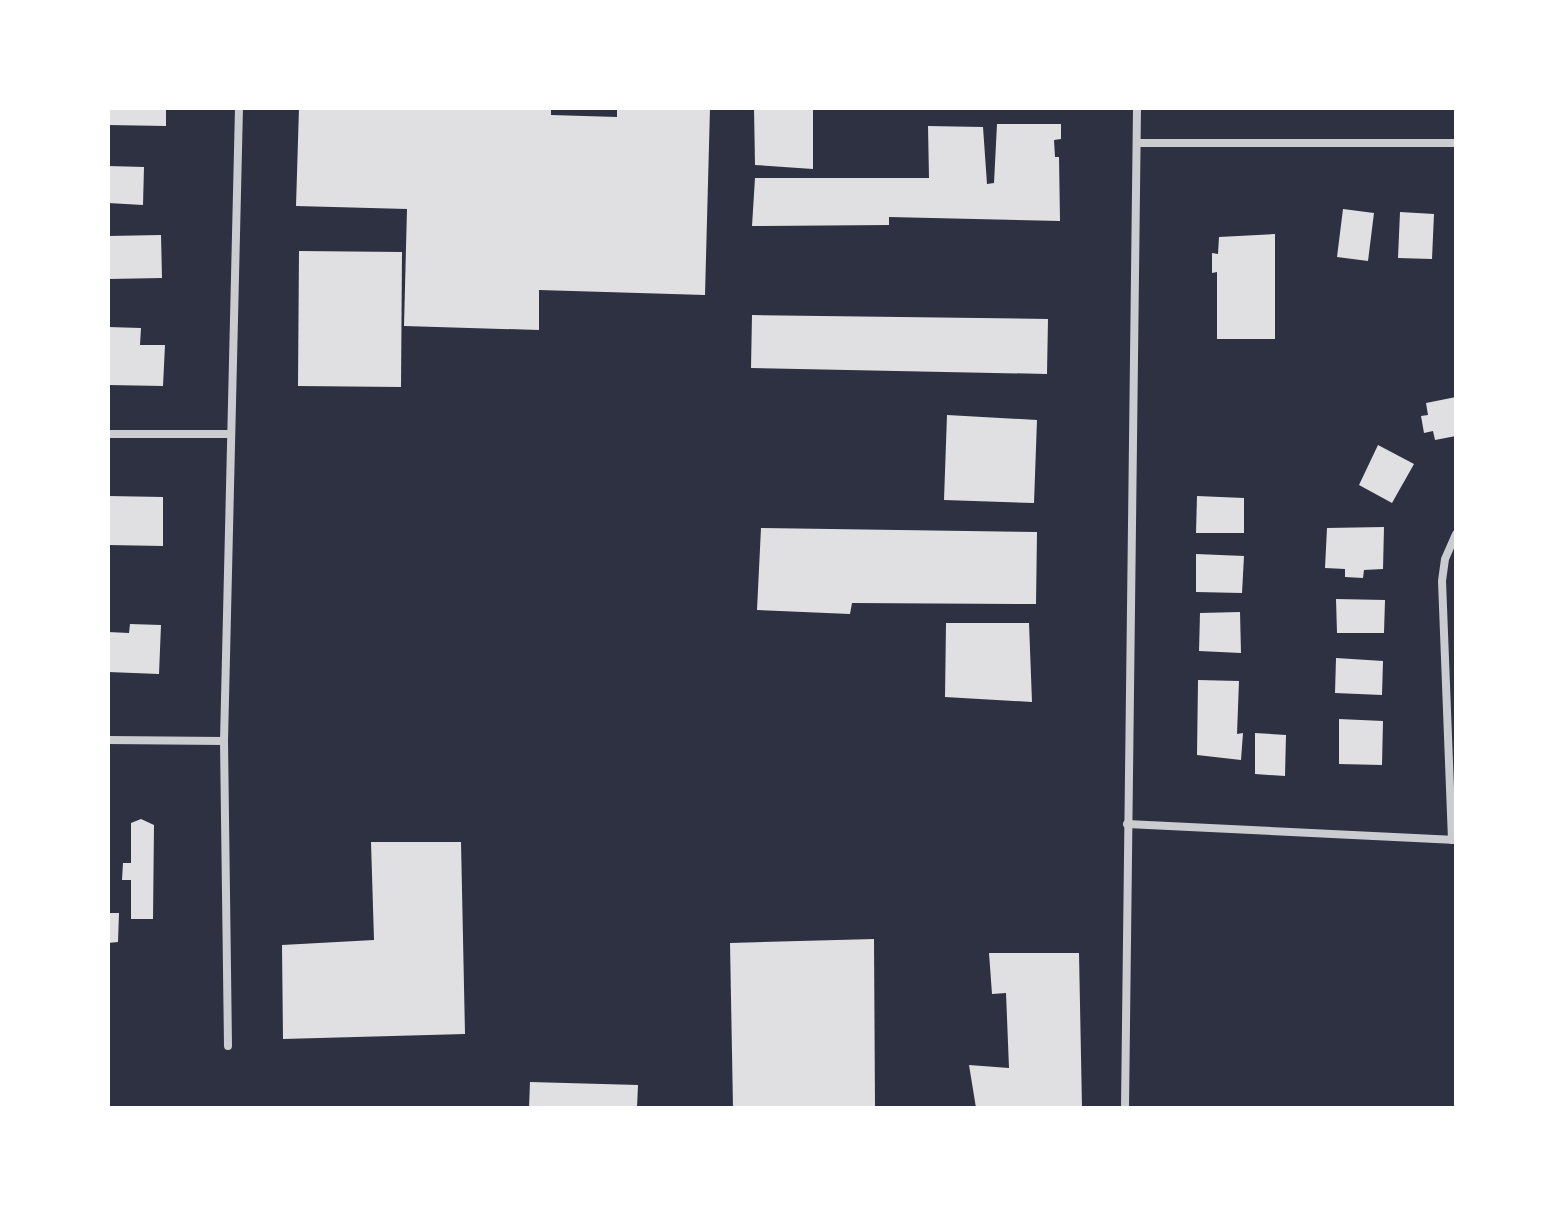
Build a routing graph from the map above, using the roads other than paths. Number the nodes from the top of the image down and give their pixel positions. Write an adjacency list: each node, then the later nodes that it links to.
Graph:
1 (239, 108): 6 (street)
2 (1137, 108): 3 (street)
3 (1137, 143): 4 (street); 10 (street)
4 (1456, 143)
5 (108, 434): 6 (street)
6 (230, 434): 9 (street)
7 (1456, 534): 11 (street)
8 (108, 740): 9 (street)
9 (224, 741): 12 (street)
10 (1127, 824): 11 (street); 13 (street)
11 (1454, 840)
12 (228, 1046)
13 (1125, 1108)

